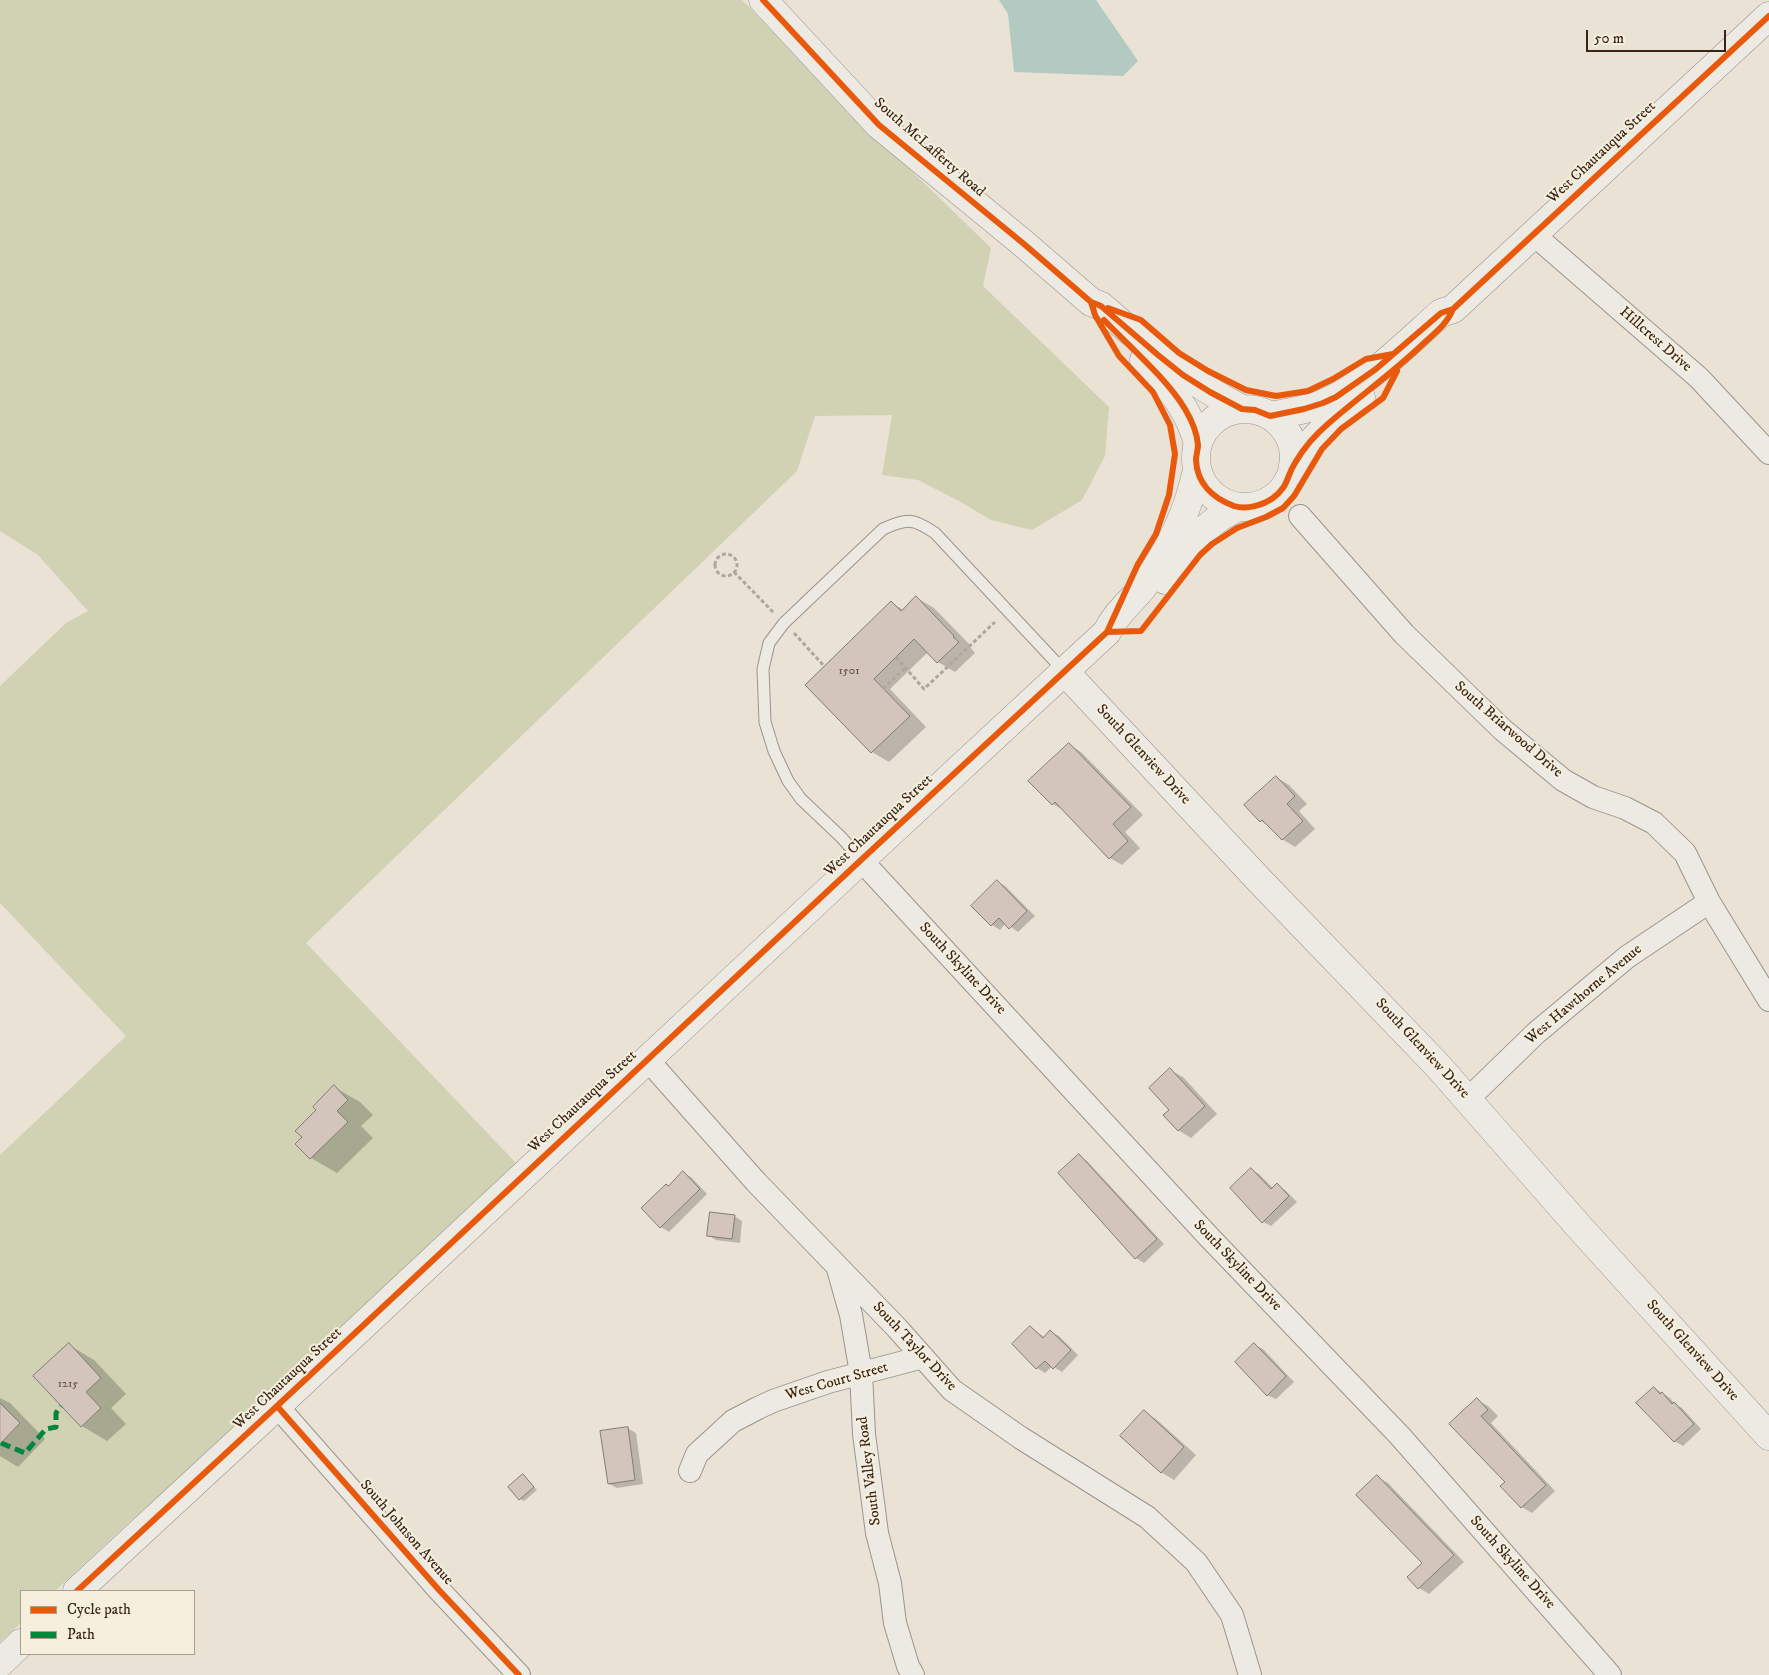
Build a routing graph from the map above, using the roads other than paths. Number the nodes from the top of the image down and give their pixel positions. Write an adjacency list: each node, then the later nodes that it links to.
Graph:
1 (762, 0): 4 (street, South McLafferty Road)
2 (1769, 16): 3 (street, West Chautauqua Street)
3 (1533, 234): 5 (street, West Chautauqua Street); 8 (street, Hillcrest Drive)
4 (1091, 302): 6 (street, South McLafferty Road); 9 (street, South McLafferty Road)
5 (1453, 309): 7 (street, West Chautauqua Street); 10 (street, West Chautauqua Street)
6 (1242, 409): 7 (street, West Chautauqua Street); 9 (street, West Chautauqua Street)
7 (1270, 416): 10 (street)
8 (1769, 453)
9 (1197, 457): 11 (street); 13 (street, West Chautauqua Street)
10 (1293, 466): 11 (street, West Chautauqua Street)
11 (1238, 507): 13 (street, West Chautauqua Street)
12 (1300, 516): 16 (street, South Briarwood Drive)
13 (1107, 632): 14 (street, West Chautauqua Street)
14 (1065, 672): 15 (street, West Chautauqua Street); 15 (lane); 19 (street, South Glenview Drive)
15 (861, 860): 18 (street, West Chautauqua Street); 32 (street, South Skyline Drive)
16 (1709, 902): 17 (street, South Briarwood Drive); 19 (street, West Hawthorne Avenue)
17 (1769, 1000)
18 (647, 1059): 20 (street, South Taylor Drive); 23 (street, West Chautauqua Street)
19 (1468, 1099): 24 (street, South Glenview Drive)
20 (837, 1266): 21 (street, South Taylor Drive); 22 (street, South Valley Road)
21 (924, 1357): 22 (street, West Court Street); 31 (street, South Taylor Drive)
22 (861, 1374): 25 (street, West Court Street); 30 (street, South Valley Road)
23 (277, 1406): 26 (street, West Chautauqua Street); 29 (street, South Johnson Avenue)
24 (1767, 1430)
25 (690, 1472)
26 (78, 1590)
27 (20, 1644): 28 (street)
28 (0, 1663)
29 (506, 1671)
30 (913, 1675)
31 (1250, 1675)
32 (1610, 1675)

